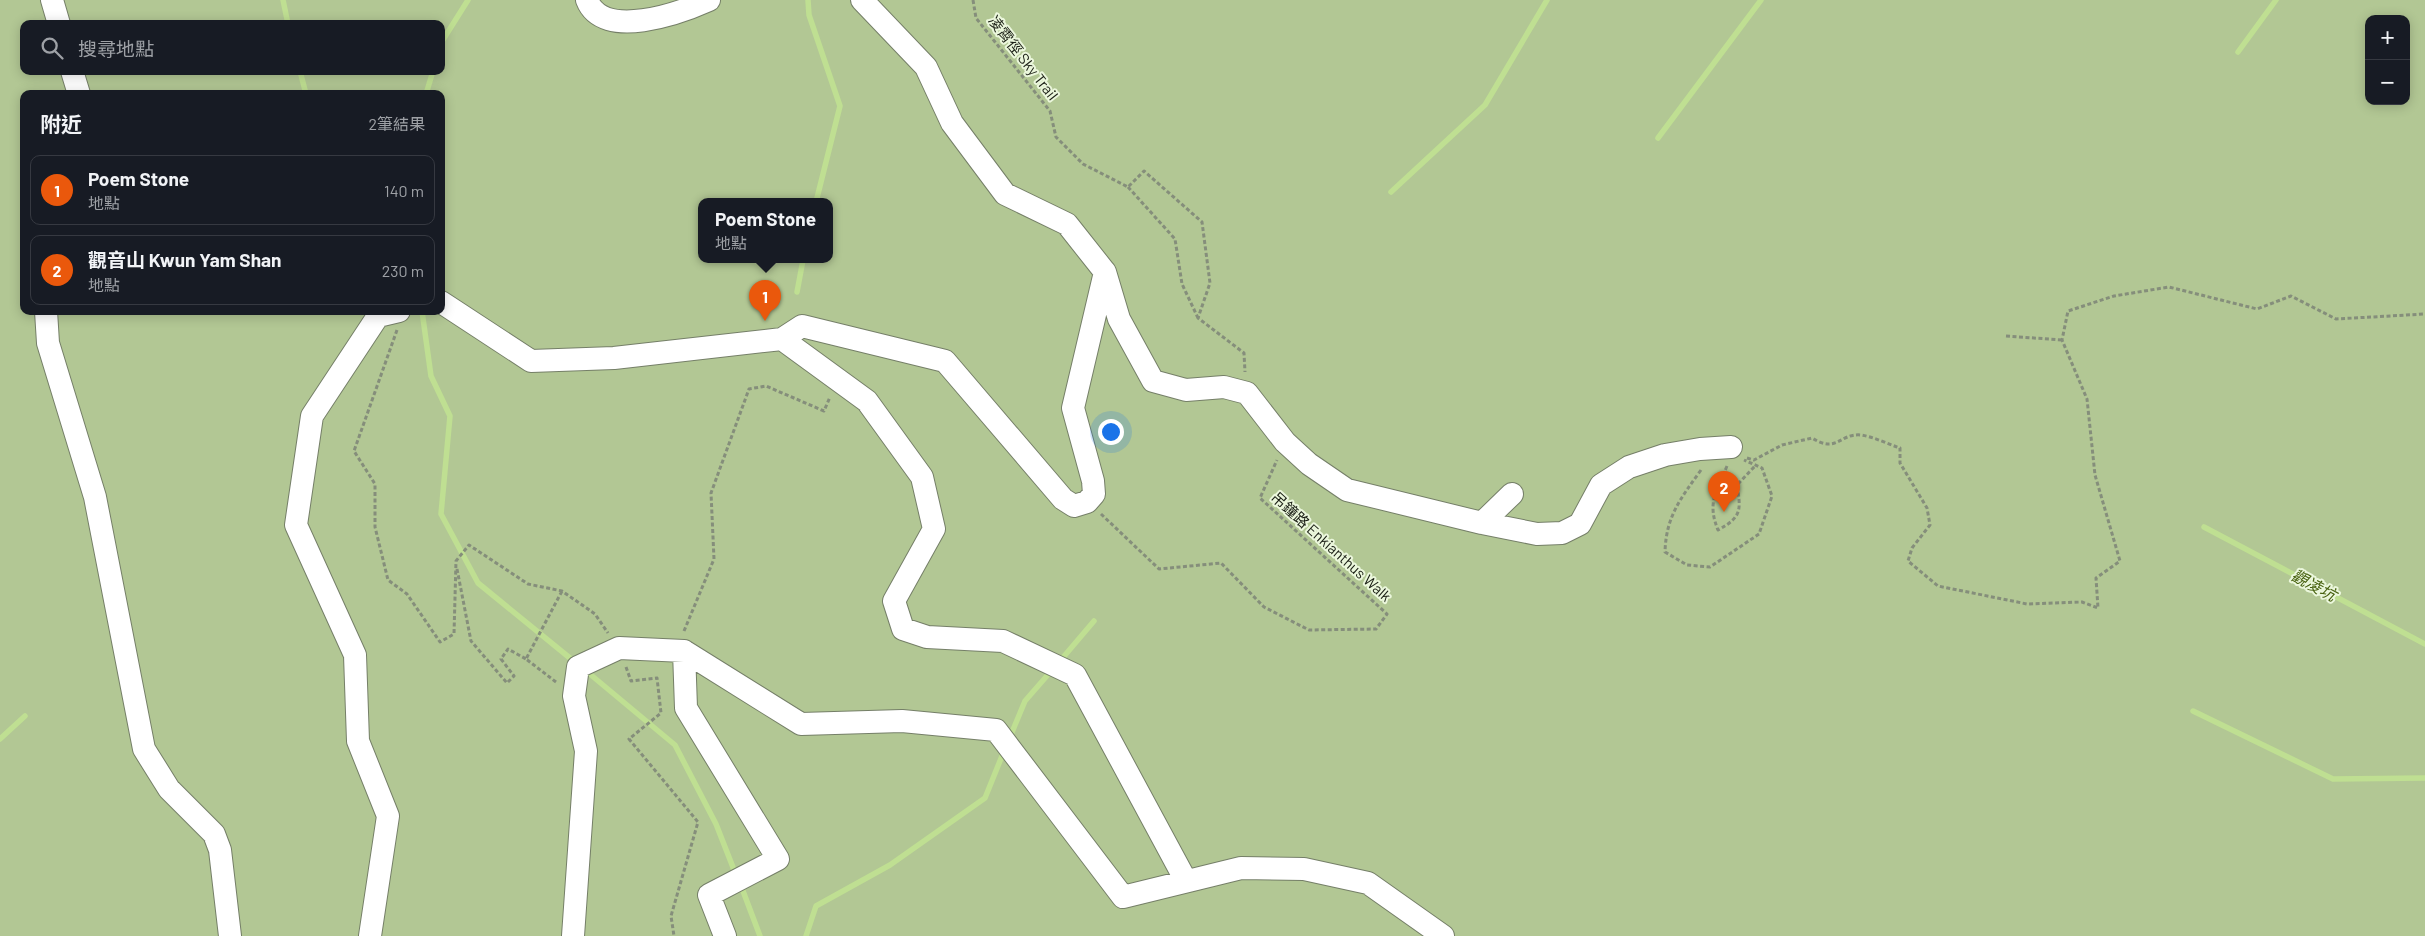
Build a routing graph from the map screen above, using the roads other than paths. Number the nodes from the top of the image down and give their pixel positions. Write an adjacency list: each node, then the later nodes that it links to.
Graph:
1 (52, 0): 5 (lane)
2 (587, 0): 3 (lane)
3 (708, 0)
4 (862, 0): 8 (lane)
5 (57, 20)
6 (73, 75): 7 (lane)
7 (77, 90)
8 (1105, 272): 12 (lane); 15 (lane)
9 (445, 305): 12 (lane)
10 (46, 315): 18 (lane)
11 (398, 320): 19 (lane)
12 (782, 339): 17 (lane)
13 (1735, 459): 15 (lane)
14 (1512, 494): 15 (lane)
15 (1482, 523)
16 (680, 651): 17 (lane); 20 (lane); 21 (lane)
17 (1186, 881): 22 (lane)
18 (230, 936)
19 (370, 936)
20 (573, 936)
21 (725, 936)
22 (1443, 936)

